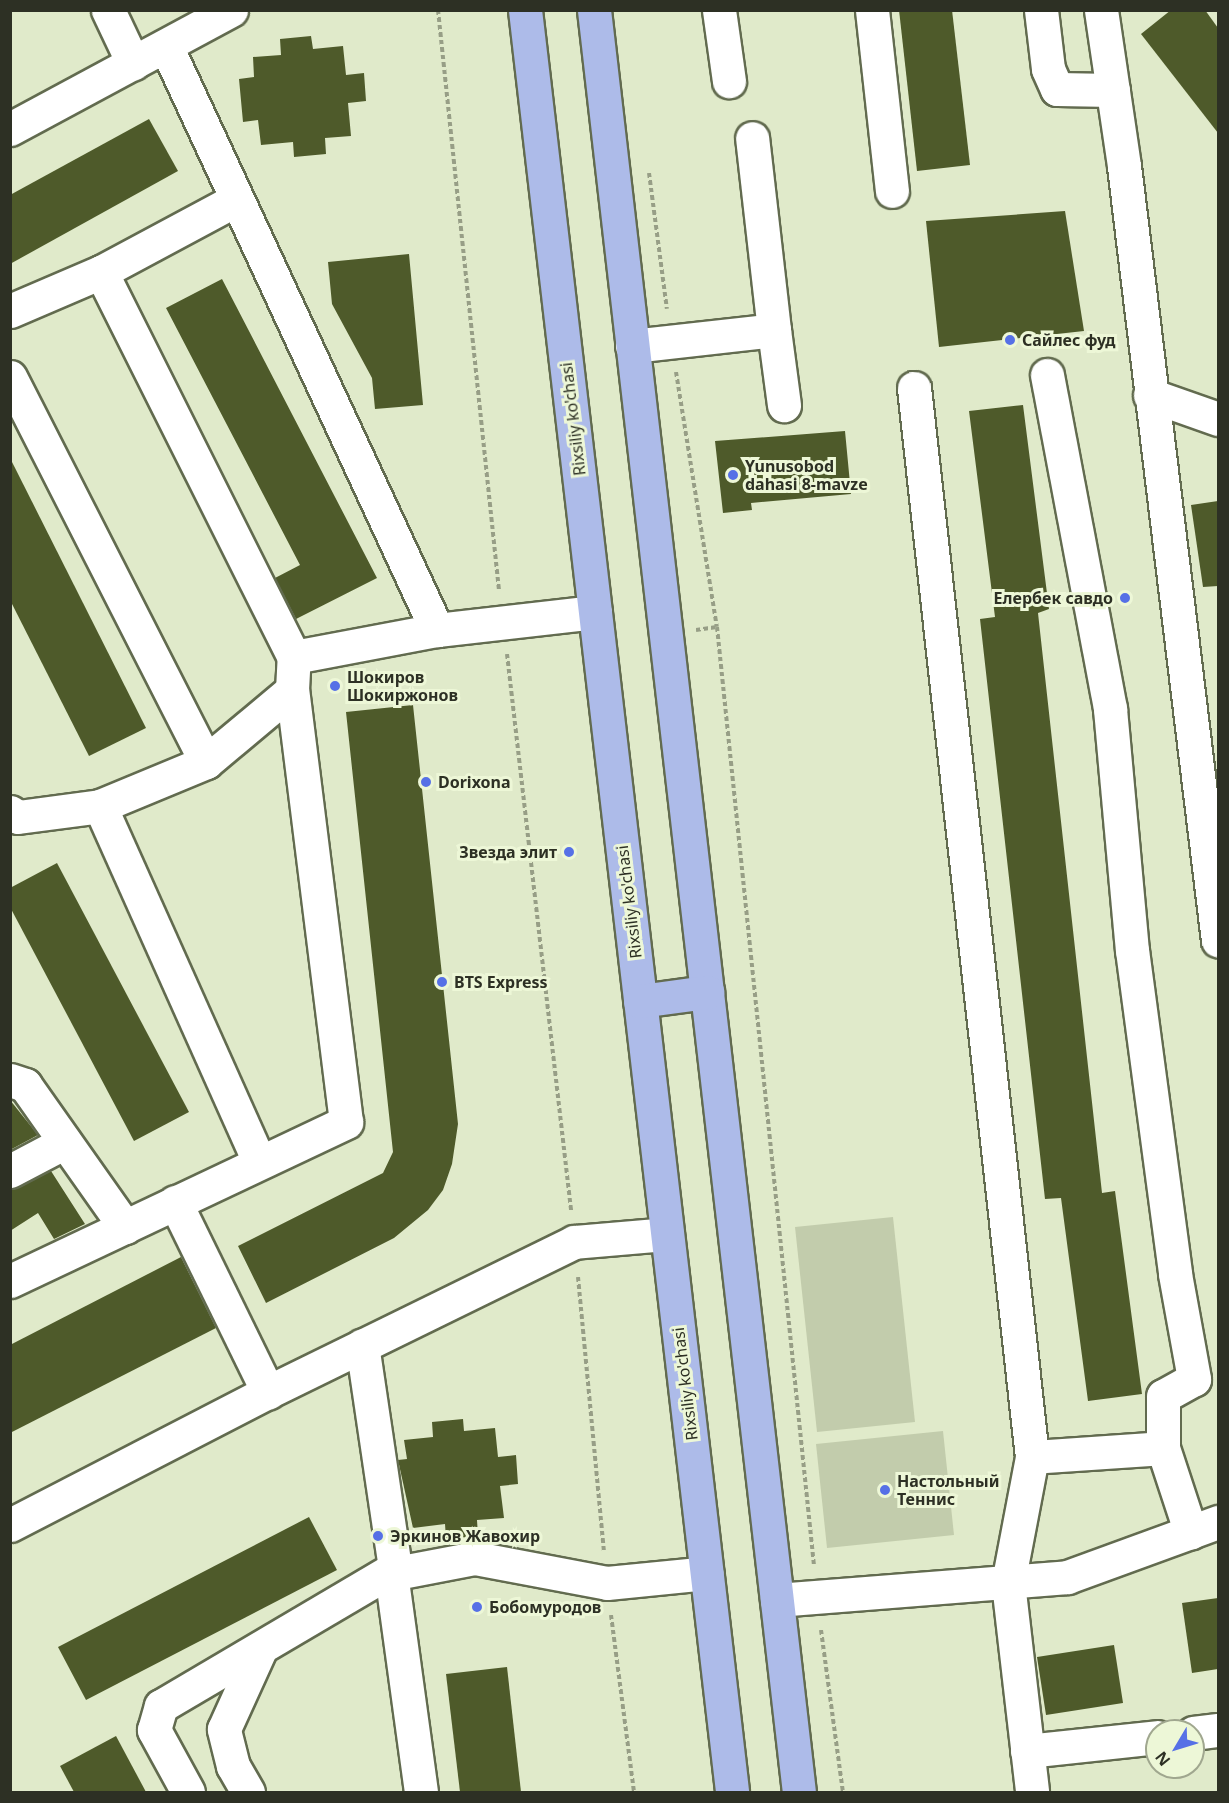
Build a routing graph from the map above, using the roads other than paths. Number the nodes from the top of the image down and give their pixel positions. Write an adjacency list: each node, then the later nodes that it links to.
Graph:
1 (108, 10): 10 (street)
2 (231, 10): 9 (street)
3 (525, 10): 27 (main road, Rixsiliy ko'chasi)
4 (719, 10): 11 (street)
5 (872, 10): 15 (street)
6 (1041, 10): 12 (street)
7 (1101, 10): 12 (street)
8 (599, 11): 20 (main road)
9 (166, 45): 10 (street); 16 (street)
10 (133, 63): 13 (street)
11 (729, 81)
12 (1113, 90): 24 (street)
13 (10, 129)
14 (752, 138): 19 (street)
15 (892, 191)
16 (237, 199): 17 (street); 28 (street)
17 (100, 272): 18 (street); 29 (street)
18 (10, 311)
19 (774, 330): 20 (street); 25 (street)
20 (632, 346): 35 (main road)
21 (1047, 375): 46 (street)
22 (10, 377): 31 (street)
23 (914, 388): 49 (street)
24 (1150, 395): 26 (street); 34 (street)
25 (784, 405)
26 (1218, 419)
27 (595, 612): 28 (street); 36 (main road, Rixsiliy ko'chasi)
28 (437, 630): 29 (street)
29 (294, 657): 30 (street)
30 (292, 690): 31 (street); 39 (street)
31 (206, 762): 32 (street)
32 (100, 806): 33 (street); 39 (street)
33 (10, 812)
34 (1218, 940)
35 (706, 992): 36 (main road); 55 (main road)
36 (640, 1001): 43 (main road, Rixsiliy ko'chasi)
37 (10, 1080): 38 (street)
38 (65, 1142): 40 (street); 42 (street)
39 (259, 1162): 41 (street)
40 (10, 1171)
41 (175, 1202): 42 (street); 47 (street)
42 (124, 1227): 44 (street)
43 (668, 1234): 45 (street); 52 (main road, Rixsiliy ko'chasi)
44 (10, 1281)
45 (362, 1345): 47 (street); 53 (street)
46 (1206, 1372): 48 (street)
47 (268, 1392): 50 (street)
48 (1163, 1448): 49 (street); 51 (street)
49 (1032, 1457): 54 (street)
50 (10, 1525)
51 (1205, 1527): 54 (street)
52 (707, 1572): 53 (street); 62 (main road, Rixsiliy ko'chasi)
53 (391, 1574): 56 (street); 61 (street)
54 (1008, 1583): 55 (street); 58 (street)
55 (777, 1600): 63 (main road)
56 (259, 1652): 59 (street); 60 (street)
57 (1145, 1738): 58 (street)
58 (1027, 1751): 64 (street)
59 (188, 1792)
60 (248, 1792)
61 (421, 1792)
62 (732, 1792)
63 (799, 1792)
64 (1032, 1792)

